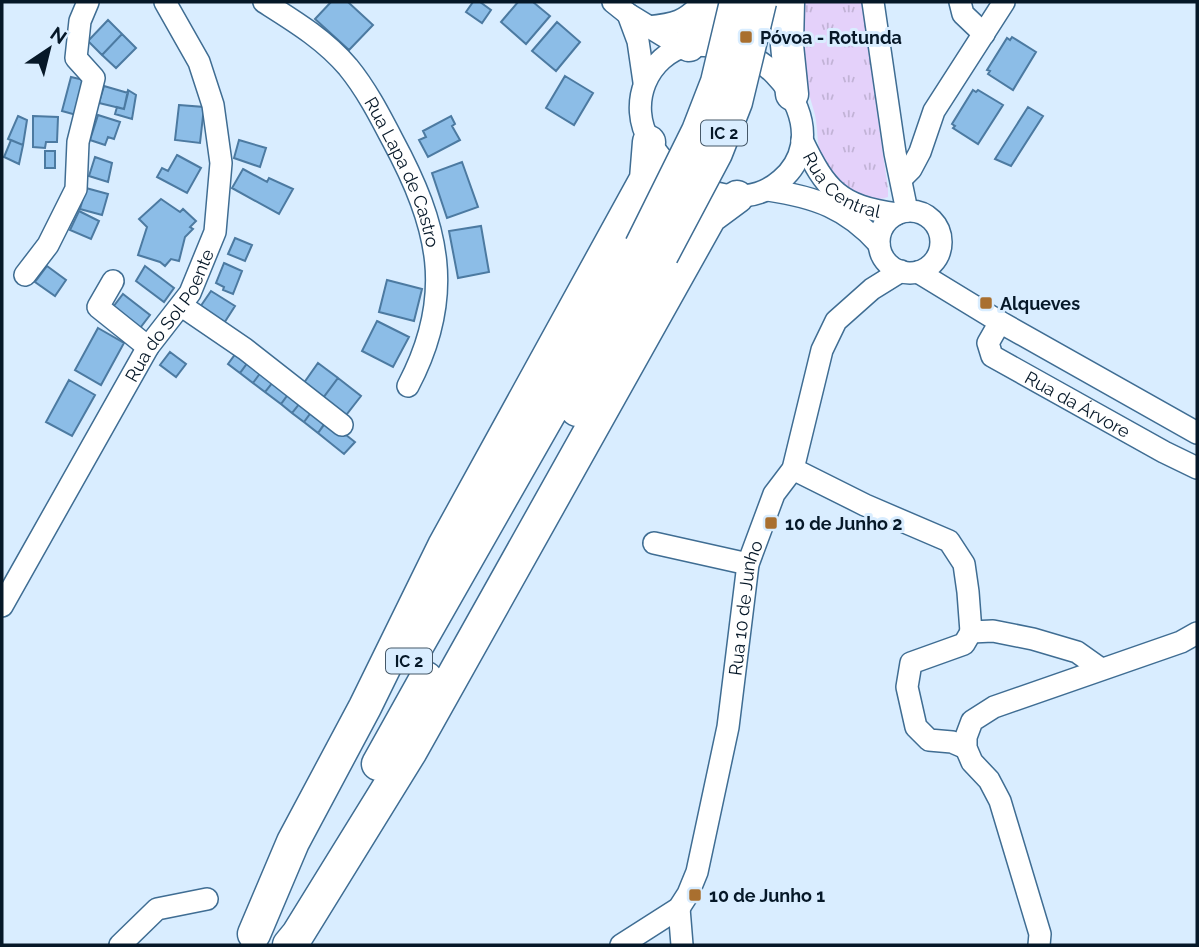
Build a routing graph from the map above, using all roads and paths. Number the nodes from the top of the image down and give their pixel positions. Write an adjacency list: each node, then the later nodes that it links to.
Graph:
1 (88, 2): 25 (street)
2 (165, 2): 27 (street, Rua do Sol Poente)
3 (264, 2): 30 (street, Rua Lapa de Castro)
4 (704, 2): 12 (street); 14 (highway)
5 (736, 2): 23 (highway, IC 2, bridge)
6 (760, 2): 23 (highway, IC 2, bridge)
7 (788, 2): 16 (highway)
8 (873, 2): 19 (street)
9 (960, 2): 13 (street)
10 (1004, 2): 13 (street)
11 (620, 8): 12 (street); 15 (street)
12 (648, 27): 14 (street)
13 (984, 34): 19 (street)
14 (686, 46): 15 (street); 16 (street)
15 (644, 82): 18 (street)
16 (792, 94): 17 (street)
17 (802, 139): 20 (street); 22 (street, Rua Central)
18 (649, 142): 21 (street); 44 (highway)
19 (902, 178): 22 (street)
20 (768, 190): 21 (street); 24 (street, Rua Central)
21 (737, 197): 46 (highway)
22 (902, 212): 24 (street); 24 (street, Rua Central)
23 (652, 250): 44 (highway, IC 2)
24 (903, 262): 28 (street, Rua Central); 33 (street, Rua 10 de Junho)
25 (25, 275)
26 (113, 281): 29 (street)
27 (182, 306): 29 (street, Rua do Sol Poente); 31 (street)
28 (1000, 322): 32 (street, Rua Central); 34 (street, Rua da Árvore)
29 (148, 347): 37 (street, Rua do Sol Poente)
30 (408, 386)
31 (342, 425)
32 (1197, 433)
33 (793, 468): 36 (street, Rua 10 de Junho); 38 (street)
34 (1197, 468)
35 (654, 543): 36 (street)
36 (748, 564): 43 (street, Rua 10 de Junho)
37 (2, 606)
38 (971, 632): 40 (street); 41 (street)
39 (1197, 633): 40 (street)
40 (1101, 669): 41 (street)
41 (961, 743): 49 (street)
42 (206, 899): 45 (street)
43 (679, 908): 47 (street); 48 (street)
44 (259, 942)
45 (120, 945)
46 (289, 945)
47 (621, 945)
48 (682, 945)
49 (1039, 945)

